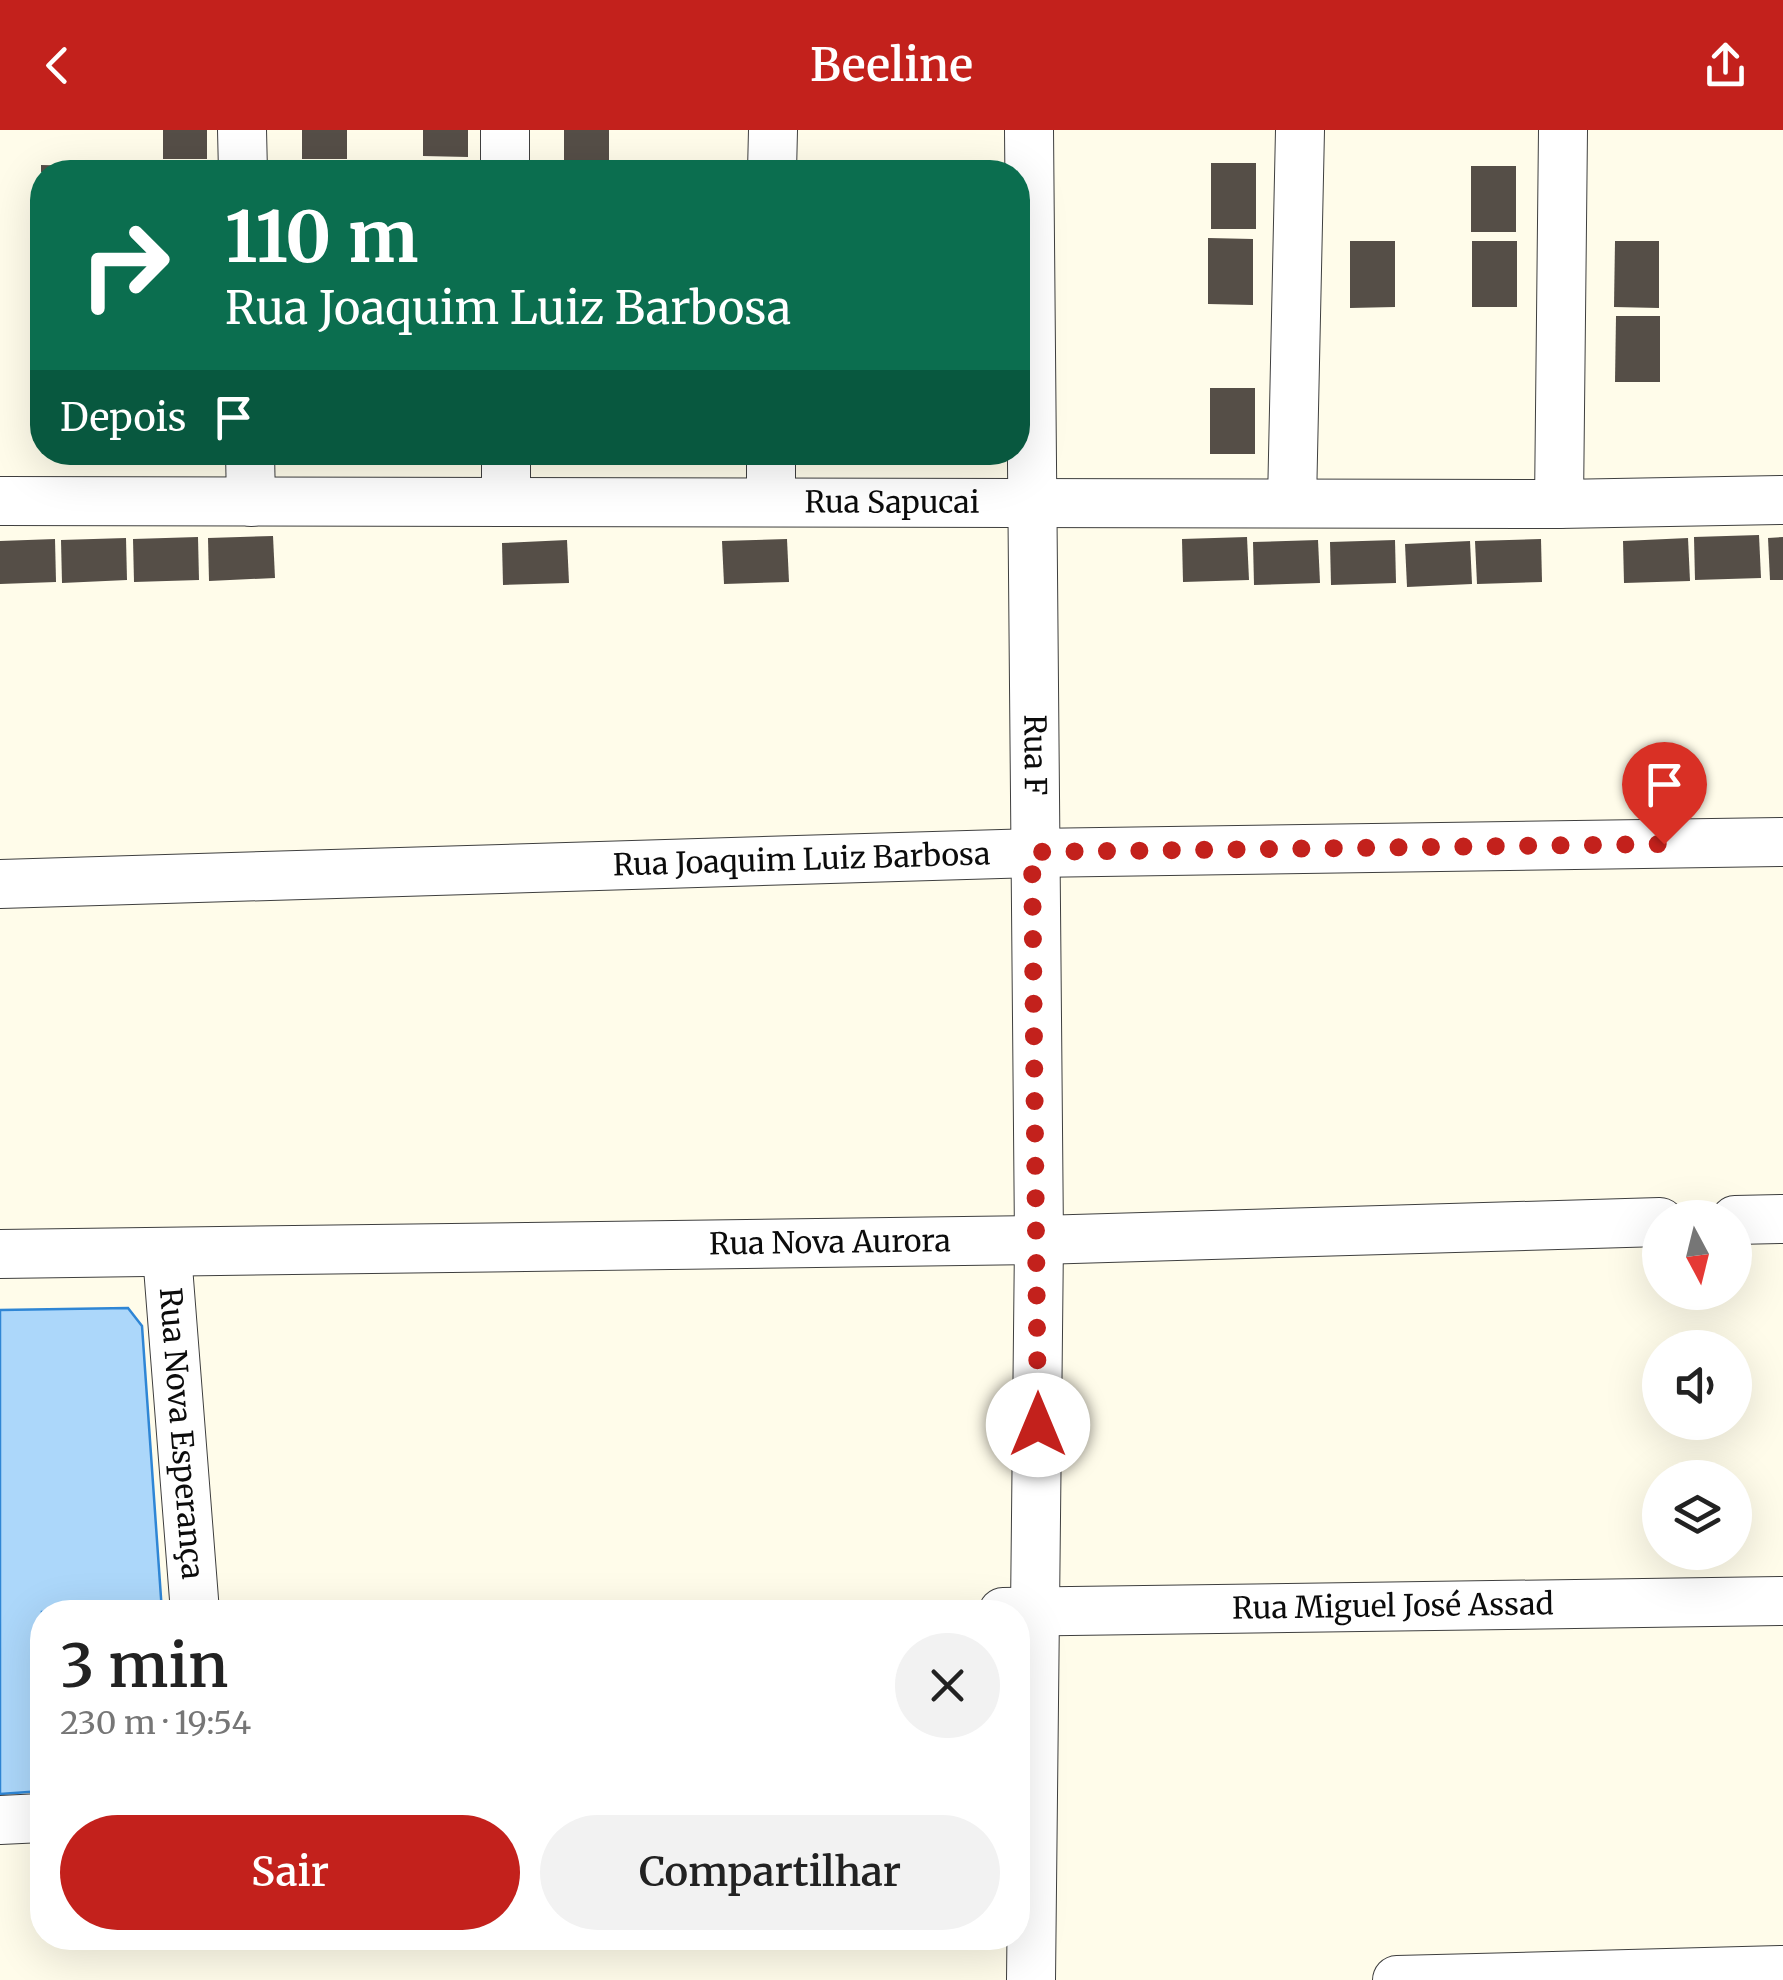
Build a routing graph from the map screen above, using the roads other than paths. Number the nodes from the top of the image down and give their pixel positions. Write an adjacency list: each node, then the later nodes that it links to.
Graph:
1 (242, 130): 7 (street)
2 (505, 130): 8 (street)
3 (772, 130): 9 (street)
4 (1029, 130): 10 (street, Rua F)
5 (1300, 130): 21 (street)
6 (1563, 130): 22 (street)
7 (243, 160)
8 (505, 160)
9 (772, 160)
10 (1029, 160)
11 (1030, 204): 20 (street, Rua F)
12 (250, 465): 18 (street)
13 (506, 465): 19 (street)
14 (771, 465): 16 (street)
15 (1783, 500): 22 (street, Rua Sapucai)
16 (771, 501): 19 (street, Rua Sapucai); 20 (street, Rua Sapucai)
17 (0, 502): 18 (street, Rua Sapucai)
18 (251, 502): 19 (street, Rua Sapucai)
19 (506, 502)
20 (1034, 502): 21 (street, Rua Sapucai); 24 (street, Rua F)
21 (1292, 502): 22 (street, Rua Sapucai)
22 (1559, 504)
23 (1783, 842): 24 (street, Rua Joaquim Luiz Barbosa)
24 (1032, 852): 25 (street, Rua Joaquim Luiz Barbosa); 29 (street, Rua F)
25 (0, 884)
26 (1783, 1219): 27 (street)
27 (1752, 1220)
28 (1642, 1223): 29 (street, Rua Nova Aurora)
29 (1039, 1240): 31 (street, Rua Nova Aurora); 33 (street, Rua F)
30 (0, 1254): 31 (street, Rua Nova Aurora)
31 (167, 1254): 32 (street, Rua Nova Esperança)
32 (194, 1600)
33 (1021, 1600)
34 (1783, 1602): 35 (street, Rua Miguel José Assad)
35 (1030, 1612)
36 (30, 1819): 37 (street)
37 (0, 1820)
38 (1030, 1947): 40 (street, Rua F)
39 (1783, 1970): 41 (street)
40 (1031, 1980)
41 (1398, 1980)

